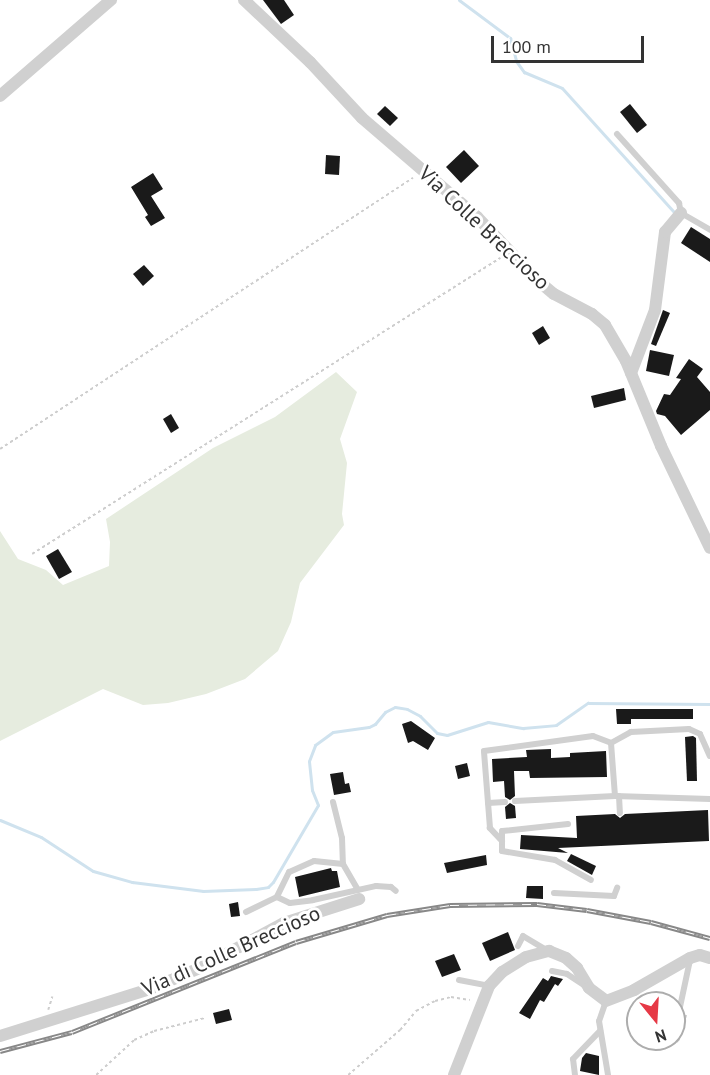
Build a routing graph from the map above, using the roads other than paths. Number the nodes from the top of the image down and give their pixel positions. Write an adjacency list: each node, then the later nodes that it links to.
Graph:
1 (111, 0): 3 (street)
2 (244, 0): 7 (street, Via Colle Breccioso)
3 (0, 96)
4 (617, 134): 5 (lane)
5 (681, 213): 6 (lane); 7 (street)
6 (710, 230)
7 (631, 373): 8 (street, Via Colle Breccioso)
8 (710, 548)
9 (611, 743): 10 (lane); 11 (lane); 16 (lane)
10 (710, 756)
11 (617, 796): 12 (lane); 13 (lane); 17 (lane)
12 (710, 799)
13 (515, 801)
14 (333, 802): 20 (lane)
15 (505, 802): 16 (lane)
16 (488, 803): 19 (lane)
17 (620, 813)
18 (568, 824): 19 (lane)
19 (502, 841): 21 (lane)
20 (343, 864): 25 (lane); 26 (lane)
21 (591, 880)
22 (617, 888): 24 (lane)
23 (396, 891): 25 (lane)
24 (554, 893)
25 (358, 895): 26 (lane); 39 (street, Via di Colle Breccioso)
26 (277, 897): 27 (lane)
27 (246, 912)
28 (518, 946): 29 (lane)
29 (547, 952): 34 (street); 35 (street)
30 (690, 958): 31 (street); 36 (lane); 37 (street)
31 (710, 958)
32 (552, 971): 35 (lane)
33 (459, 980): 34 (lane)
34 (489, 986): 40 (street)
35 (589, 988): 37 (street)
36 (683, 991)
37 (606, 1001): 38 (lane)
38 (600, 1031): 41 (lane); 42 (lane)
39 (0, 1036)
40 (454, 1075)
41 (575, 1075)
42 (608, 1075)

